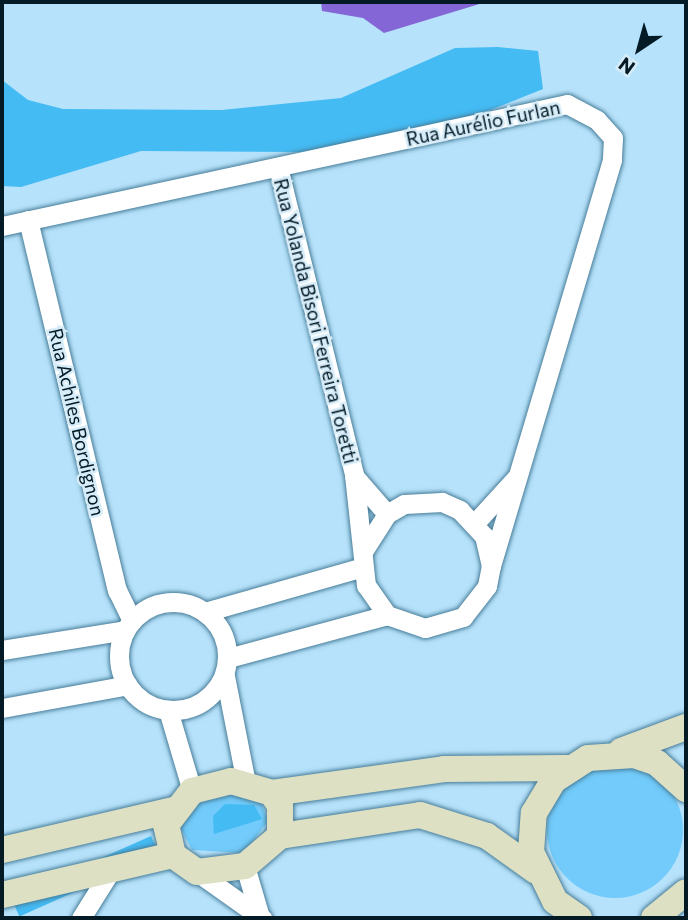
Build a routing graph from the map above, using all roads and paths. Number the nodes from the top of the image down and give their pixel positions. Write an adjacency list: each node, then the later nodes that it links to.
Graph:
1 (278, 167): 2 (street, Rua Aurélio Furlan); 4 (street, Rua Aurélio Furlan); 5 (street, Rua Yolanda Bisori Ferreira Toretti)
2 (29, 220): 3 (street, Rua Aurélio Furlan); 12 (street, Rua Achiles Bordignon)
3 (2, 226)
4 (521, 472): 7 (street, Rua Aurélio Furlan); 9 (street, Rua Aurélio Furlan)
5 (354, 475): 6 (street, Rua Yolanda Bisori Ferreira Toretti); 8 (street, Rua Yolanda Bisori Ferreira Toretti)
6 (387, 514): 7 (street); 8 (street)
7 (475, 523): 9 (street)
8 (363, 558): 10 (street); 11 (street)
9 (491, 566): 11 (street)
10 (205, 612): 12 (street); 14 (street)
11 (387, 615): 14 (street)
12 (128, 625): 13 (street); 15 (street)
13 (2, 650)
14 (226, 667): 17 (street); 21 (street)
15 (128, 685): 16 (street); 17 (street)
16 (2, 708)
17 (168, 710): 23 (street)
18 (686, 727): 19 (street)
19 (609, 754): 20 (street); 22 (street)
20 (568, 768): 24 (street); 31 (street)
21 (246, 783): 23 (street); 24 (street)
22 (686, 789)
23 (192, 791): 25 (street)
24 (272, 793): 26 (street)
25 (172, 810): 27 (street); 28 (street)
26 (280, 836): 29 (street); 31 (street)
27 (2, 850)
28 (173, 855): 30 (street); 32 (street)
29 (245, 866): 32 (street); 36 (street)
30 (113, 867): 33 (street); 35 (street)
31 (536, 871): 34 (street)
32 (197, 872): 36 (street)
33 (2, 895)
34 (559, 910): 37 (street)
35 (81, 918)
36 (261, 918)
37 (579, 918)

